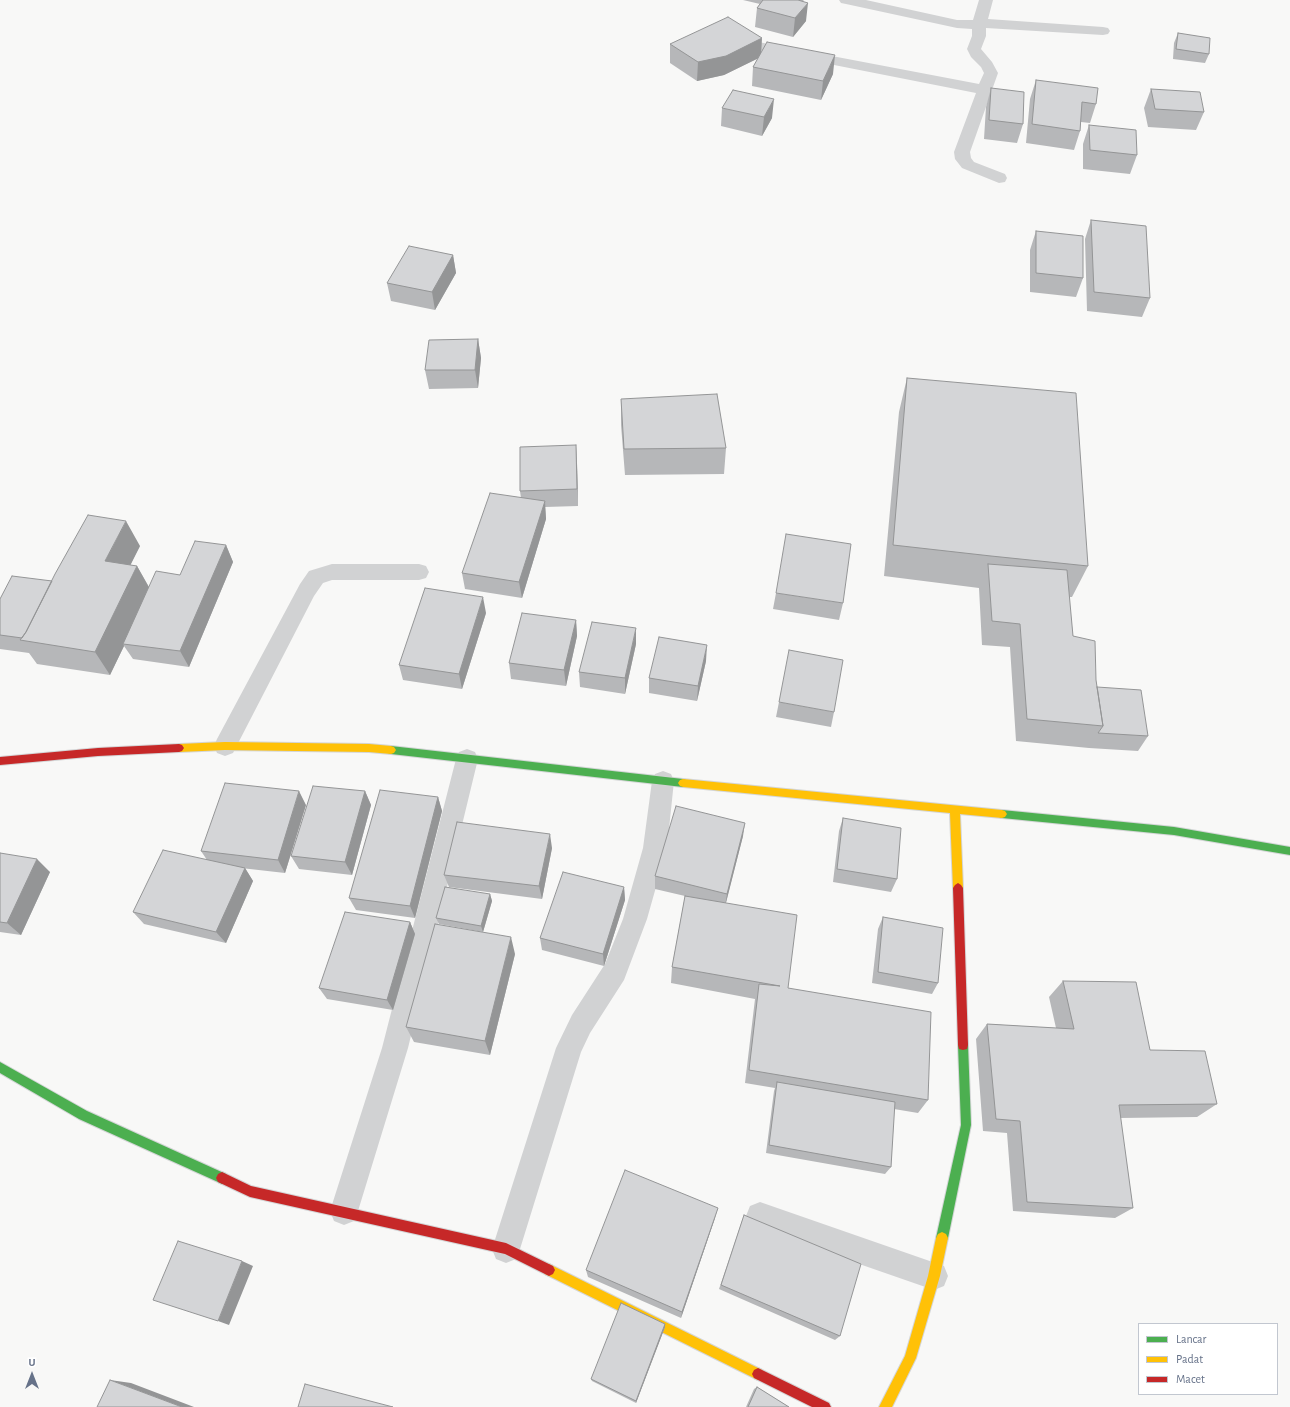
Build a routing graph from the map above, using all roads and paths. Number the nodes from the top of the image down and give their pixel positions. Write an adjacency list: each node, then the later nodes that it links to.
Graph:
1 (846, 0): 3 (street)
2 (986, 0): 3 (street)
3 (980, 24): 4 (street); 6 (street)
4 (1103, 31)
5 (753, 45): 6 (street)
6 (984, 90): 7 (street)
7 (999, 178)
8 (419, 572): 9 (street)
9 (225, 746): 10 (street); 11 (street)
10 (467, 759): 12 (street); 16 (street)
11 (0, 761)
12 (663, 781): 13 (street); 18 (street)
13 (955, 809): 14 (street); 19 (street)
14 (1290, 851)
15 (0, 1067): 16 (street)
16 (344, 1211): 18 (street)
17 (760, 1216): 19 (street)
18 (506, 1249): 20 (street)
19 (934, 1276): 21 (street)
20 (825, 1407)
21 (885, 1407)

